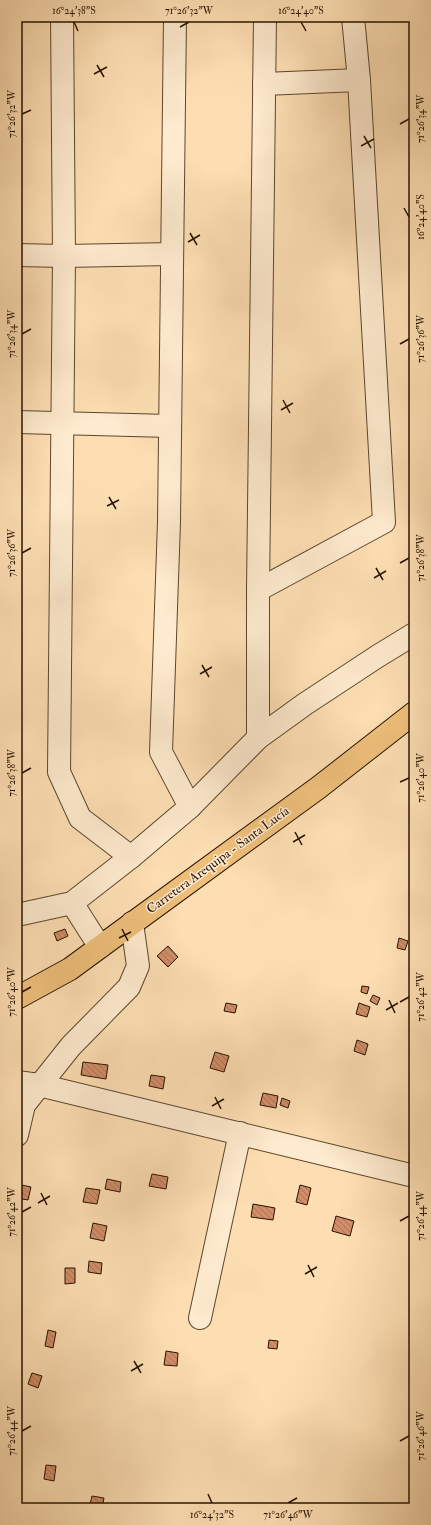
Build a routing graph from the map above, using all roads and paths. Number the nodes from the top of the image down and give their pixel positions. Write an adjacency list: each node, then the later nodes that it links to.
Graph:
1 (62, 17): 9 (street)
2 (175, 17): 7 (street)
3 (264, 17): 6 (street)
4 (353, 17): 5 (street)
5 (359, 80): 6 (street); 13 (street)
6 (264, 84): 13 (street)
7 (172, 254): 9 (street); 12 (street)
8 (17, 255): 9 (street)
9 (64, 256): 11 (street)
10 (17, 422): 11 (street)
11 (62, 423): 12 (street); 18 (street)
12 (170, 426): 17 (street)
13 (258, 590): 16 (street)
14 (414, 634): 16 (street)
15 (414, 713): 21 (main road, Carretera Arequipa - Santa Lucía)
16 (258, 738): 17 (street)
17 (190, 807): 18 (street)
18 (131, 857): 19 (street)
19 (72, 903): 20 (street); 22 (street)
20 (17, 915)
21 (132, 923): 22 (main road, Carretera Arequipa - Santa Lucía); 25 (street)
22 (100, 947): 23 (main road, Carretera Arequipa - Santa Lucía)
23 (17, 998)
24 (17, 1082): 25 (street)
25 (40, 1085): 26 (street); 27 (street)
26 (240, 1134): 28 (street); 29 (street)
27 (17, 1135)
28 (414, 1176)
29 (200, 1318)

